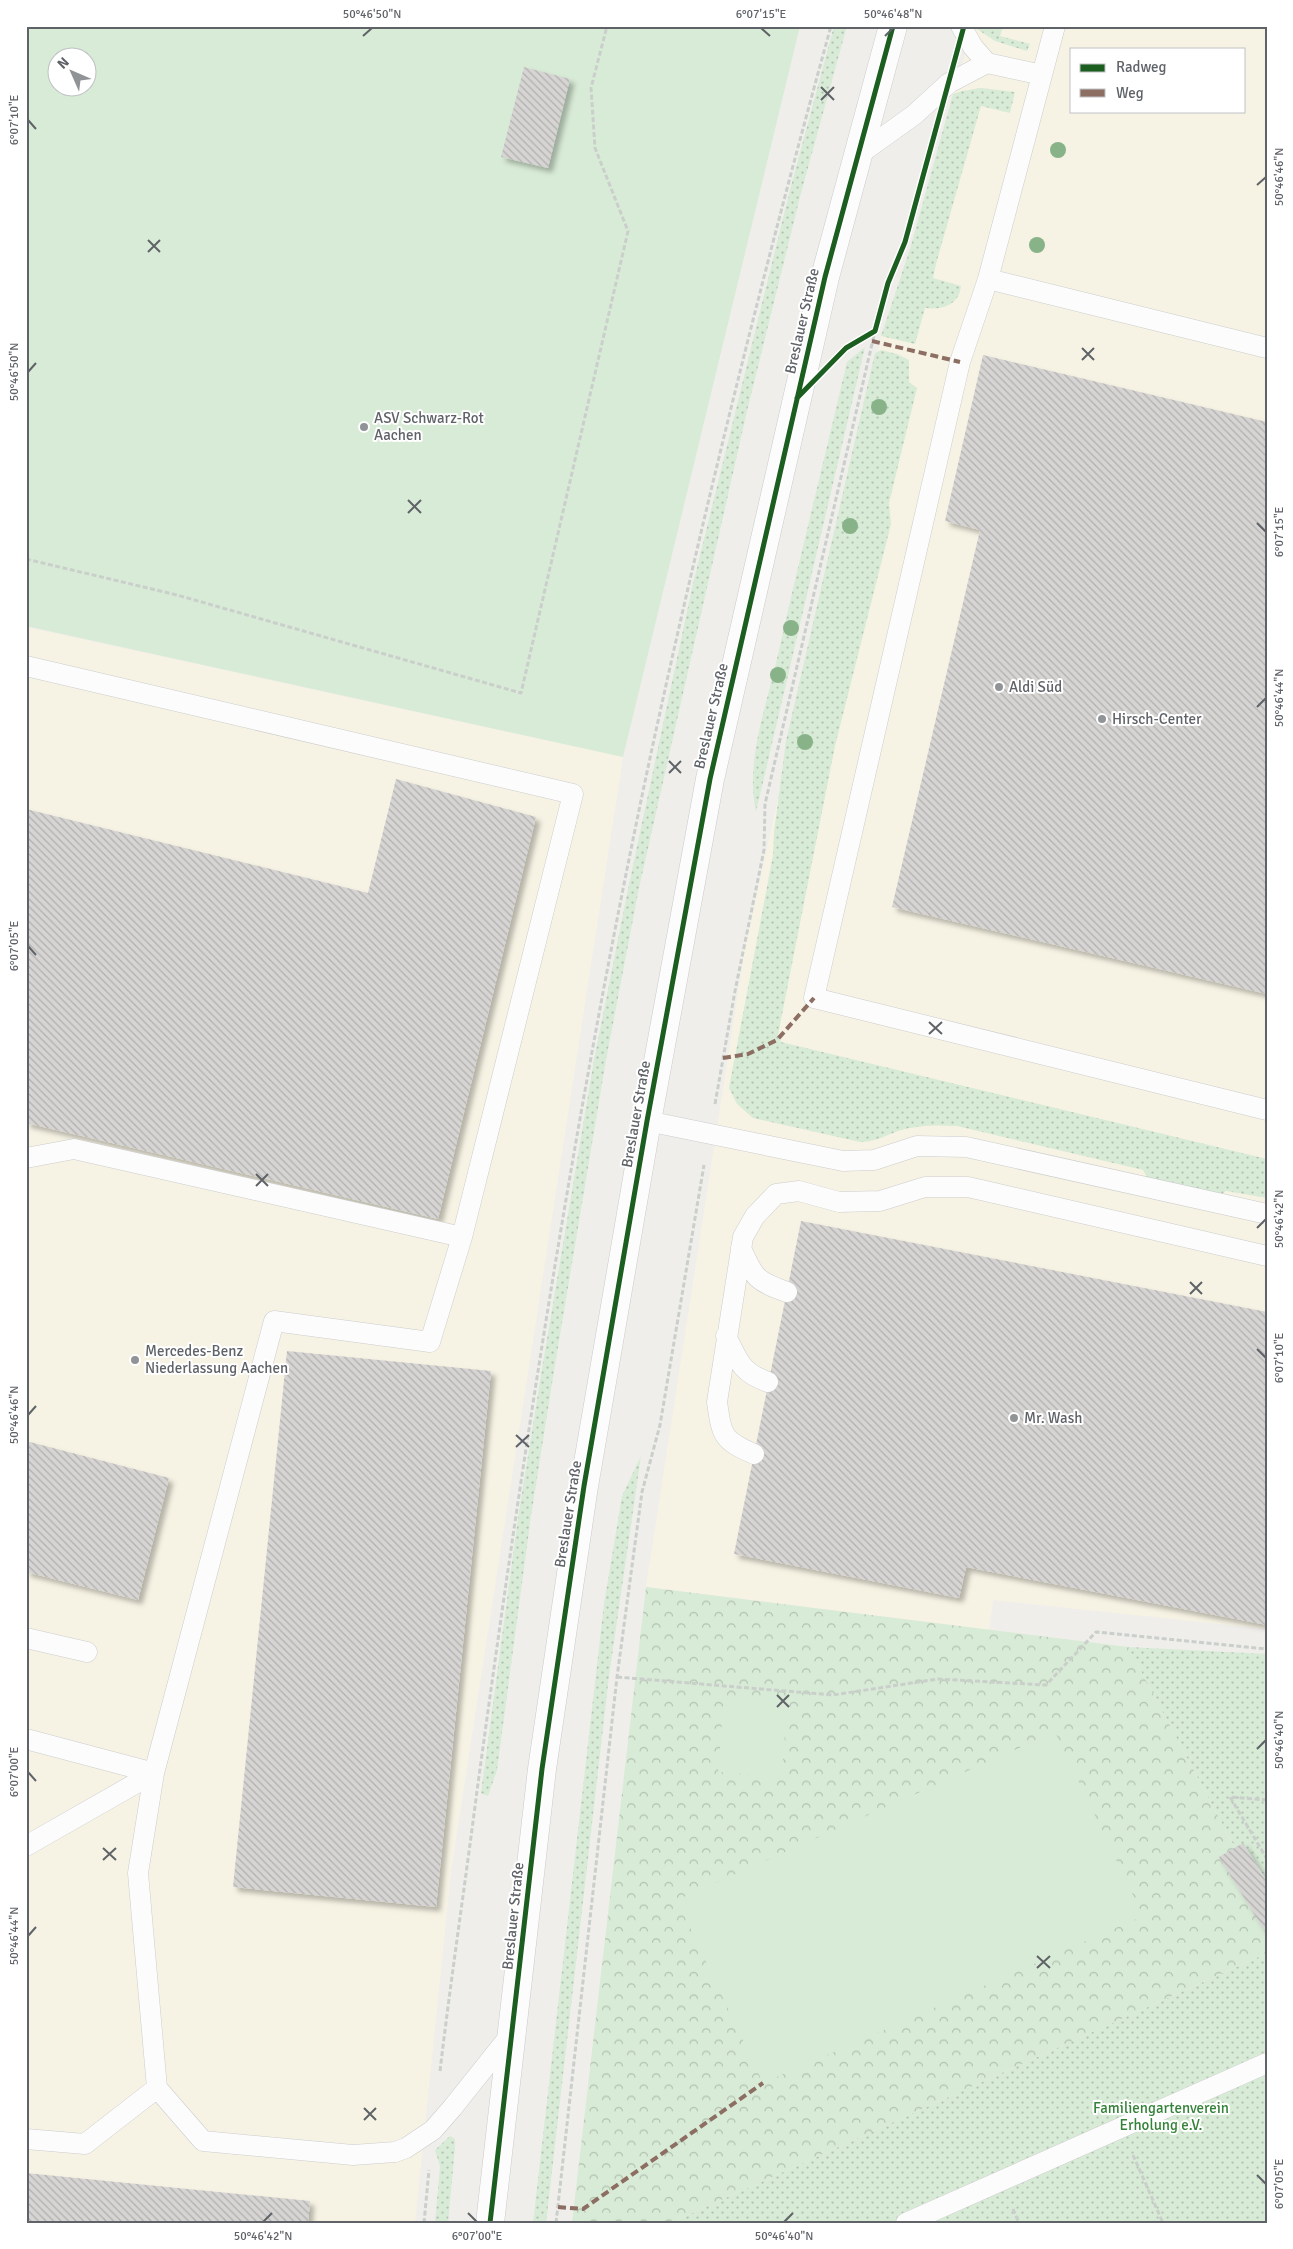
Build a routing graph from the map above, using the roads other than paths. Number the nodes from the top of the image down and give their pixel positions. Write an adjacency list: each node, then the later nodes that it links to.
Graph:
1 (893, 26): 6 (main road, Breslauer Straße)
2 (962, 26): 4 (lane)
3 (1055, 26): 5 (lane)
4 (987, 64): 5 (lane); 6 (lane)
5 (1042, 75): 7 (lane)
6 (858, 155): 11 (main road, Breslauer Straße)
7 (988, 279): 8 (lane); 10 (lane)
8 (1267, 348)
9 (26, 666): 14 (lane)
10 (1267, 1110)
11 (647, 1121): 13 (lane); 26 (main road, Breslauer Straße)
12 (26, 1158): 14 (lane)
13 (1267, 1214)
14 (462, 1237): 24 (lane)
15 (741, 1248): 16 (lane); 17 (lane); 18 (lane)
16 (1267, 1256)
17 (787, 1292)
18 (726, 1336): 19 (lane); 20 (lane)
19 (768, 1382)
20 (754, 1454)
21 (26, 1638): 22 (lane)
22 (87, 1652)
23 (26, 1739): 24 (lane)
24 (154, 1773): 25 (lane); 28 (lane)
25 (29, 1843)
26 (512, 2032): 28 (lane); 30 (main road, Breslauer Straße)
27 (1267, 2063): 31 (lane)
28 (157, 2088): 29 (lane)
29 (26, 2139)
30 (490, 2223)
31 (906, 2223)

